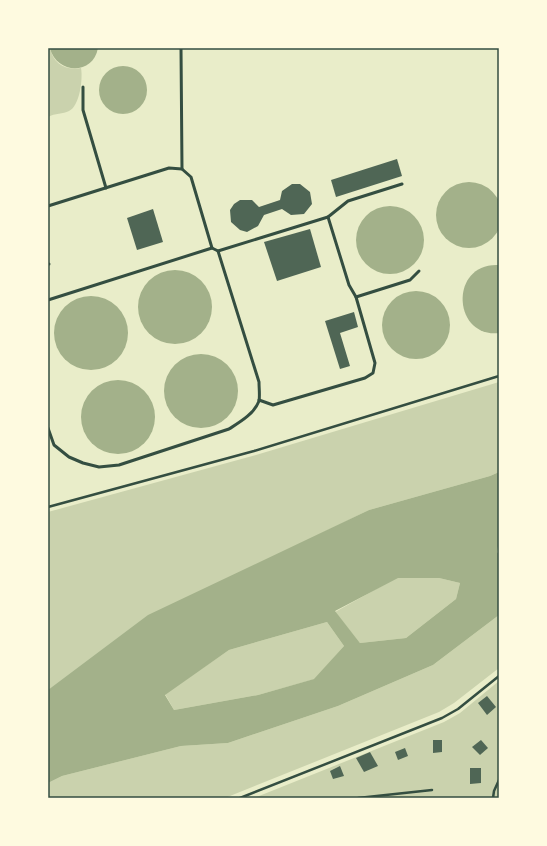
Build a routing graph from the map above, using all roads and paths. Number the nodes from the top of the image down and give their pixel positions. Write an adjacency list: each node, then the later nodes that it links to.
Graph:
1 (181, 48): 3 (lane)
2 (83, 87): 5 (lane)
3 (182, 169): 5 (lane); 8 (lane)
4 (402, 184): 7 (lane)
5 (106, 188): 6 (lane)
6 (48, 206)
7 (328, 217): 9 (lane); 11 (lane)
8 (212, 248): 9 (lane); 12 (lane)
9 (218, 251): 14 (lane)
10 (420, 271): 11 (lane)
11 (356, 297): 14 (lane)
12 (48, 300)
13 (499, 376): 16 (path)
14 (259, 400): 15 (lane)
15 (48, 428)
16 (48, 508)
17 (499, 676): 20 (path)
18 (499, 780): 22 (path)
19 (432, 790): 21 (path)
20 (240, 798)
21 (358, 798)
22 (493, 798)

